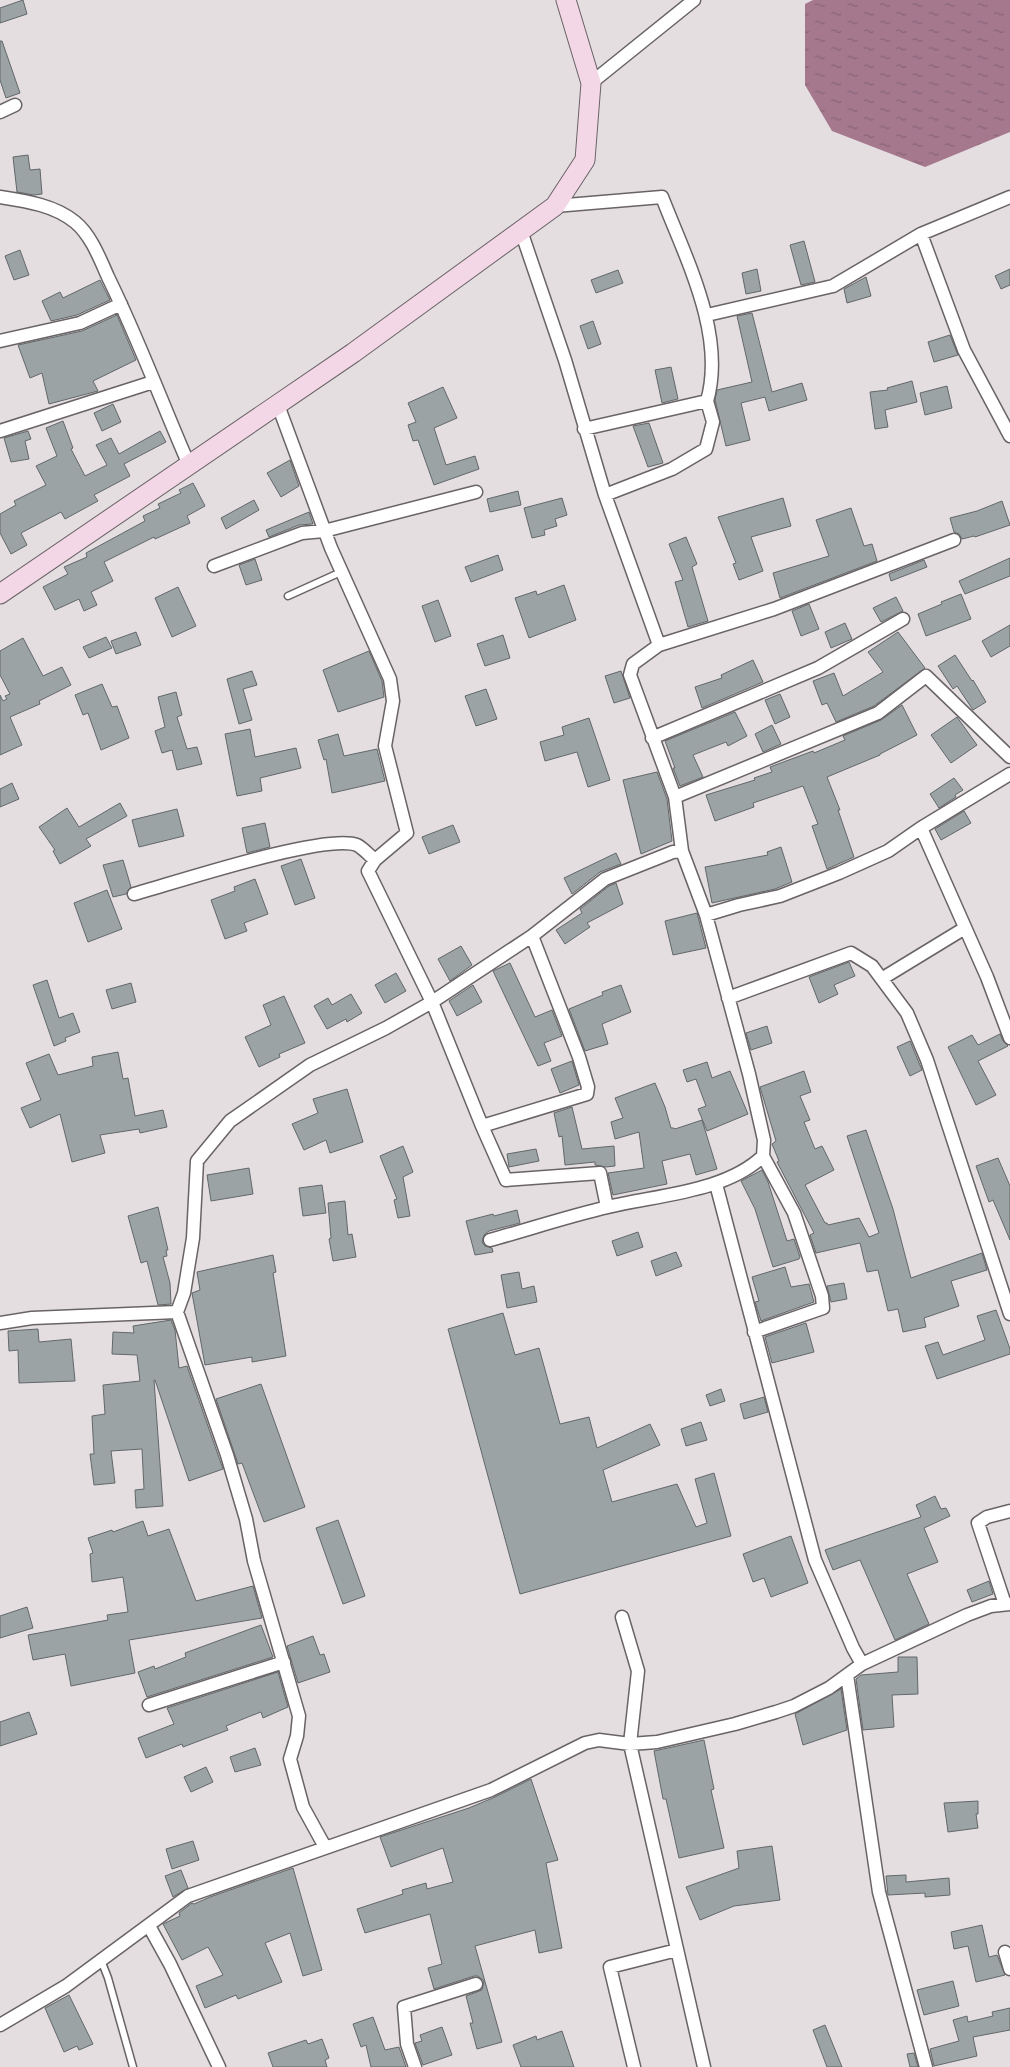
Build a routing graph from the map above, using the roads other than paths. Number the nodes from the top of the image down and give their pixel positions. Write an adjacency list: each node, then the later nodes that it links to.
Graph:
1 (566, 0): 3 (street)
2 (694, 0): 3 (street)
3 (592, 83): 8 (street)
4 (16, 105): 5 (street)
5 (0, 112)
6 (1010, 197): 10 (street)
7 (0, 198): 11 (street)
8 (555, 206): 9 (street); 12 (street)
9 (521, 231): 16 (street); 17 (street)
10 (921, 234): 12 (street); 19 (street)
11 (121, 304): 13 (street); 14 (street)
12 (707, 315): 15 (street)
13 (0, 341)
14 (153, 382): 18 (street); 20 (street)
15 (708, 401): 17 (street); 22 (street)
16 (278, 405): 20 (street); 23 (street)
17 (584, 429): 22 (street)
18 (0, 431)
19 (1010, 436)
20 (189, 465): 27 (street)
21 (476, 492): 23 (street)
22 (605, 496): 30 (street)
23 (324, 531): 25 (street); 26 (street)
24 (954, 540): 30 (street)
25 (214, 566)
26 (341, 572): 28 (lane); 37 (street)
27 (0, 594)
28 (288, 596)
29 (903, 619): 31 (street)
30 (659, 645): 31 (street)
31 (652, 738): 34 (street)
32 (1010, 757): 34 (street)
33 (1010, 774): 35 (street)
34 (675, 797): 36 (street)
35 (920, 828): 39 (street); 40 (street)
36 (682, 851): 39 (street); 41 (street)
37 (375, 860): 38 (street); 44 (street)
38 (134, 894)
39 (706, 915): 43 (street)
40 (965, 928): 42 (street); 45 (street)
41 (532, 936): 44 (street); 46 (street)
42 (882, 978): 43 (street); 51 (street)
43 (728, 998): 47 (street)
44 (432, 1002): 46 (street); 52 (street)
45 (1010, 1038)
46 (482, 1126): 49 (street)
47 (763, 1156): 48 (street); 55 (street)
48 (716, 1184): 49 (street); 55 (street)
49 (607, 1207): 50 (street)
50 (490, 1240)
51 (1005, 1282): 53 (street)
52 (177, 1312): 54 (street); 59 (street)
53 (1010, 1314)
54 (0, 1323)
55 (754, 1332): 60 (street)
56 (1010, 1511): 57 (street)
57 (1008, 1604): 60 (street)
58 (622, 1617): 63 (street)
59 (284, 1662): 62 (street); 64 (street)
60 (862, 1664): 61 (street)
61 (847, 1675): 63 (street); 77 (street)
62 (149, 1705)
63 (630, 1744): 64 (street); 66 (street)
64 (325, 1847): 65 (street)
65 (149, 1926): 68 (street); 73 (street)
66 (677, 1950): 75 (street); 76 (street)
67 (1005, 1952): 69 (street)
68 (101, 1960): 71 (street); 72 (lane)
69 (1010, 1969)
70 (476, 1984): 74 (street)
71 (0, 2025)
72 (133, 2067)
73 (219, 2067)
74 (415, 2067)
75 (634, 2067)
76 (704, 2067)
77 (926, 2067)

